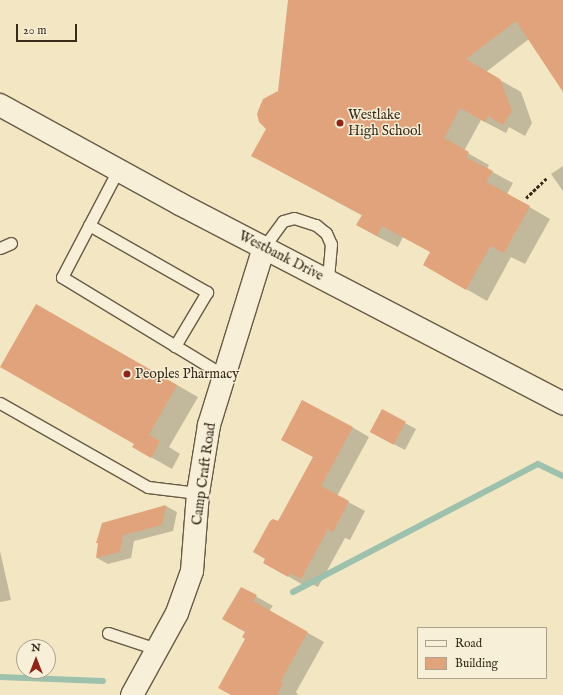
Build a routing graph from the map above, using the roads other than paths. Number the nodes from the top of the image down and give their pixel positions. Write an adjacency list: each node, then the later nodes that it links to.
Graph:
1 (0, 105): 2 (street, Westbank Drive)
2 (118, 170): 3 (lane); 5 (street, Westbank Drive)
3 (89, 225): 8 (lane); 8 (lane)
4 (11, 243): 6 (lane)
5 (264, 247): 7 (street, Westbank Drive); 7 (lane); 9 (street, Camp Craft Road)
6 (0, 248)
7 (328, 280): 11 (street, Westbank Drive)
8 (175, 346): 9 (lane)
9 (225, 376): 12 (street, Camp Craft Road)
10 (0, 402): 12 (lane)
11 (563, 403)
12 (198, 493): 14 (street, Camp Craft Road)
13 (108, 633): 14 (lane)
14 (157, 649): 15 (street, Camp Craft Road)
15 (132, 695)

